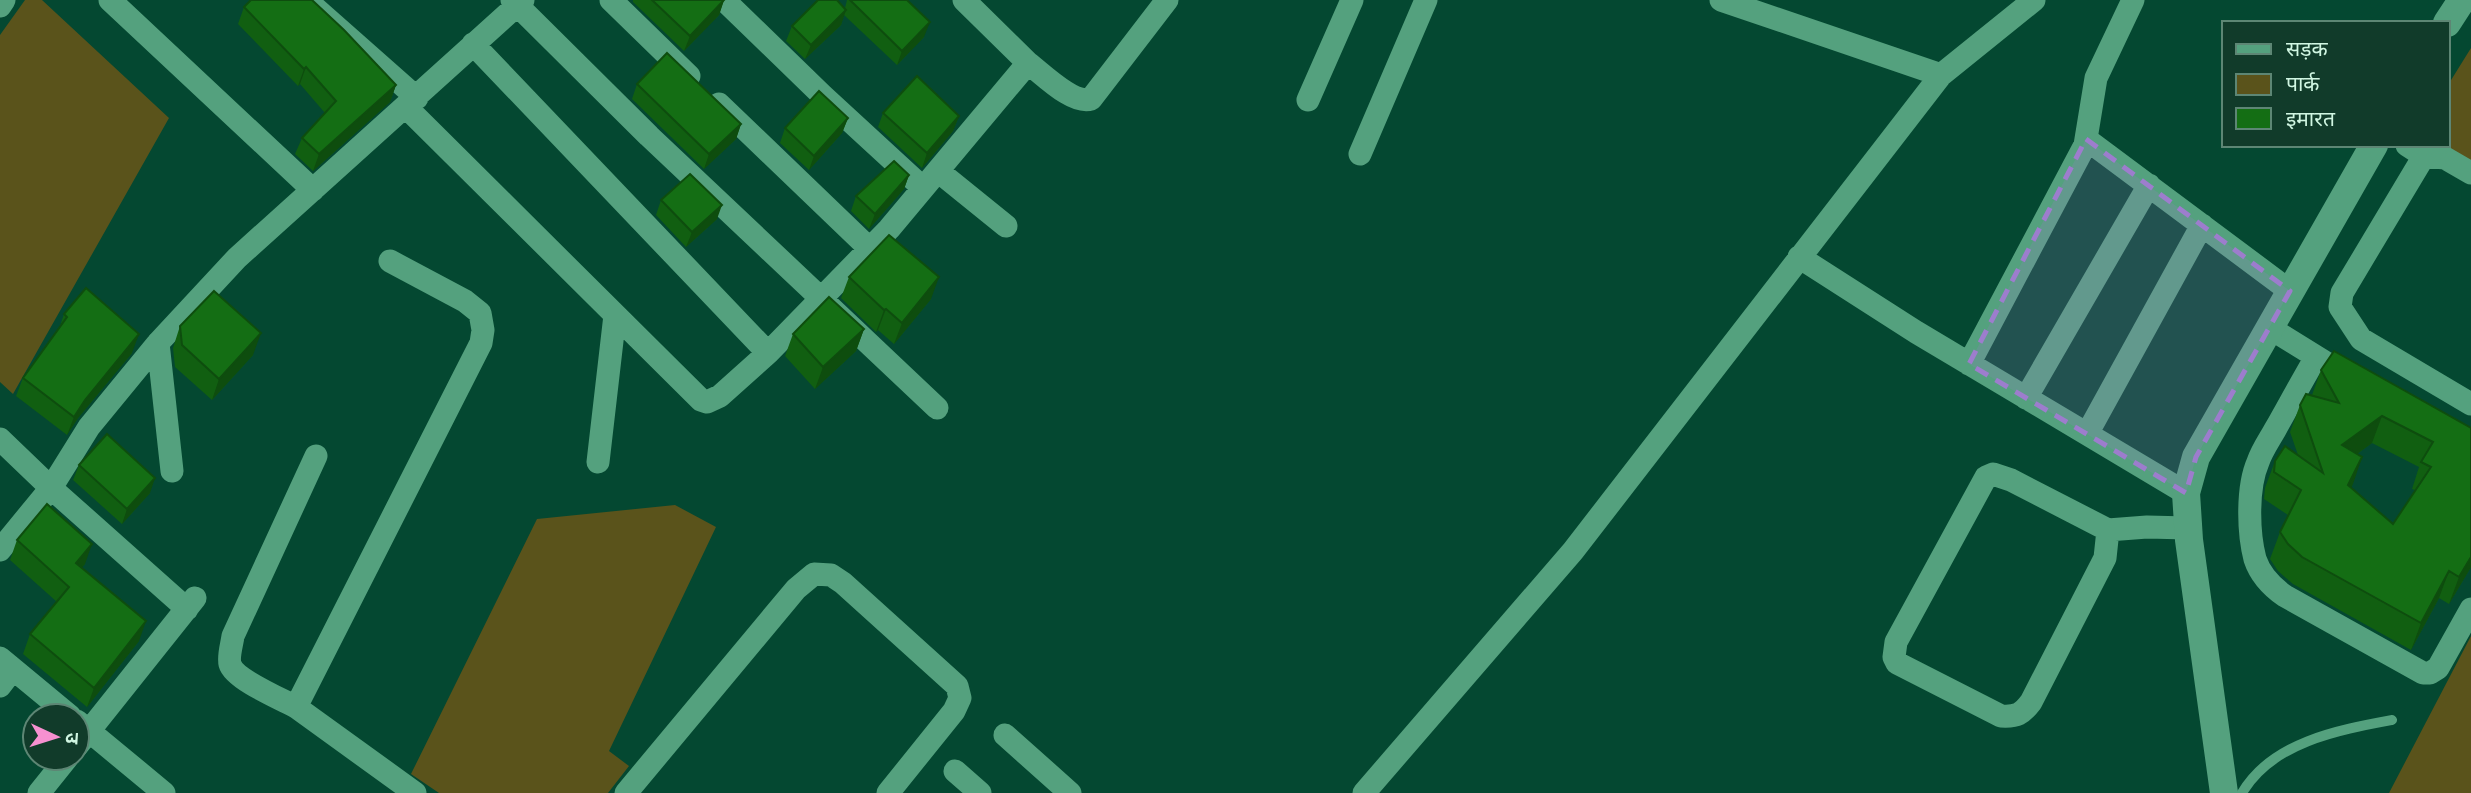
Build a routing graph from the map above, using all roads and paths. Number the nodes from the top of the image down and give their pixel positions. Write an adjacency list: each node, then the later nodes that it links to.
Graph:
1 (4, 0): 15 (street)
2 (110, 0): 29 (street)
3 (306, 0): 21 (street)
4 (611, 0): 32 (street)
5 (724, 0): 27 (street)
6 (964, 0): 18 (street)
7 (1167, 0): 18 (street)
8 (1352, 0): 20 (street)
9 (1426, 0): 25 (street)
10 (1721, 0): 19 (street)
11 (2034, 0): 19 (street)
12 (2133, 0): 22 (street)
13 (2462, 0): 16 (street)
14 (518, 2): 17 (street); 36 (street)
15 (0, 6)
16 (2448, 21)
17 (473, 44): 21 (street); 40 (street)
18 (1028, 63): 27 (street)
19 (1941, 75): 33 (street)
20 (1308, 100)
21 (411, 102): 29 (street); 37 (street)
22 (2086, 139): 28 (street); 42 (street)
23 (2373, 147): 35 (street)
24 (2416, 151): 26 (street); 45 (street)
25 (1360, 154)
26 (2471, 173)
27 (931, 180): 31 (street); 32 (street)
28 (2149, 185): 30 (street); 44 (street)
29 (313, 190): 39 (street)
30 (2202, 225): 35 (street); 47 (street)
31 (1006, 226)
32 (870, 249): 36 (street)
33 (1799, 257): 42 (street); 74 (street)
34 (390, 261): 60 (street)
35 (2290, 291): 38 (street)
36 (820, 300): 40 (street); 46 (street)
37 (615, 315): 40 (street); 50 (street)
38 (2268, 327): 41 (street); 53 (street)
39 (158, 343): 51 (street); 52 (street)
40 (768, 353)
41 (2316, 357): 43 (street); 57 (street)
42 (1969, 365): 44 (street)
43 (2347, 375)
44 (2026, 398): 47 (street)
45 (2471, 404)
46 (937, 408)
47 (2087, 434): 53 (street)
48 (0, 439): 52 (street)
49 (316, 456): 60 (street)
50 (598, 462)
51 (172, 471)
52 (51, 488): 56 (street); 62 (street)
53 (2186, 493): 54 (street)
54 (2188, 528): 55 (street); 75 (street)
55 (2108, 530): 55 (street)
56 (0, 550)
57 (2471, 609)
58 (4, 671): 59 (street)
59 (49, 702)
60 (296, 707): 69 (street)
61 (2392, 720): 76 (lane)
62 (91, 721)
63 (1006, 735): 73 (street)
64 (91, 740): 68 (street)
65 (955, 771): 72 (street)
66 (56, 772): 67 (street)
67 (39, 793)
68 (164, 793)
69 (415, 793)
70 (626, 793): 71 (street)
71 (888, 793)
72 (980, 793)
73 (1070, 793)
74 (1364, 793)
75 (2224, 793)
76 (2242, 793)

